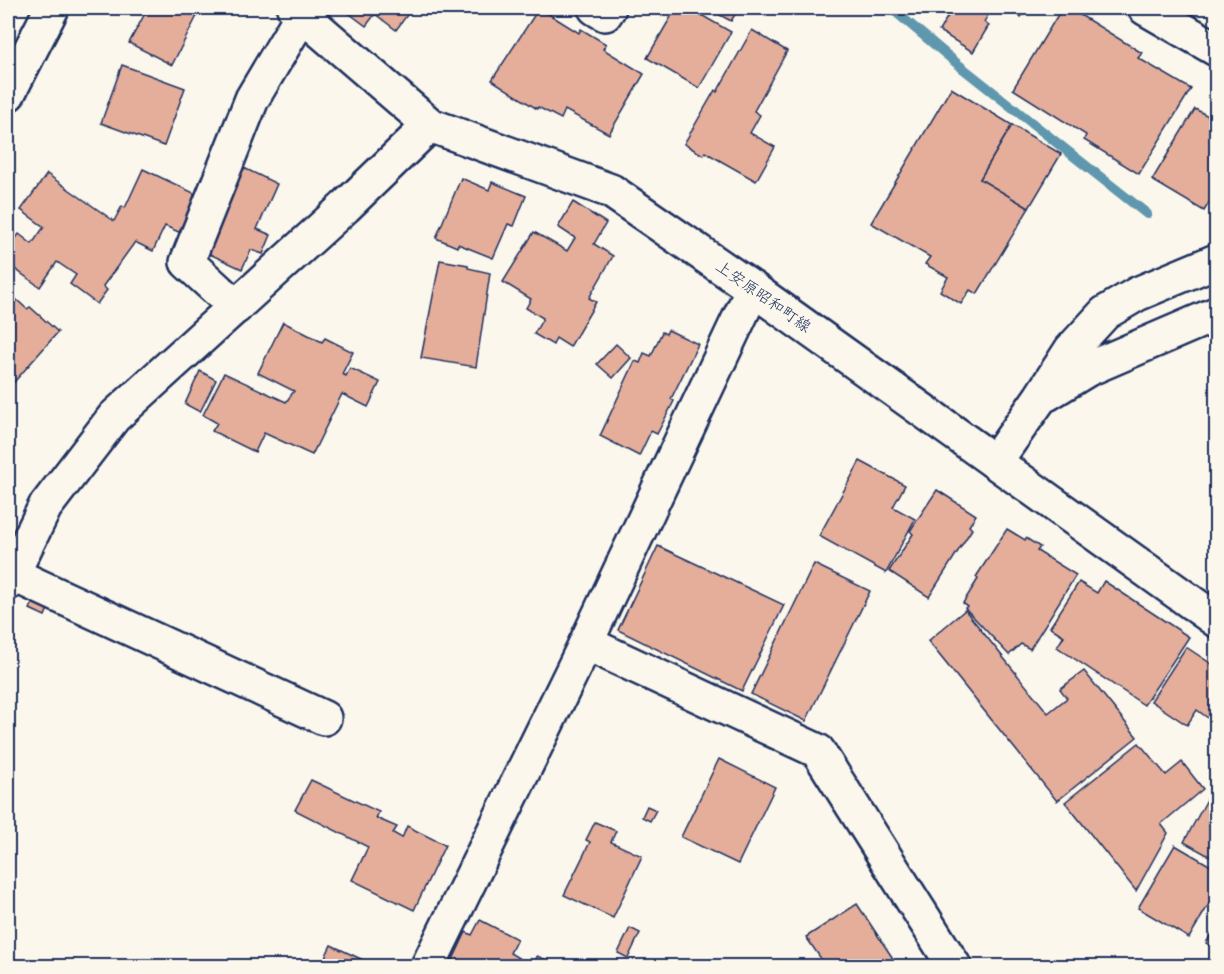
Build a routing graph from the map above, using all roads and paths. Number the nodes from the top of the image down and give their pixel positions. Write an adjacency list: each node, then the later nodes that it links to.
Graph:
1 (51, 8): 7 (street)
2 (595, 8): 3 (street)
3 (609, 8)
4 (1145, 8): 6 (street)
5 (301, 10): 8 (street, 上安原昭和町線); 11 (street)
6 (1216, 49)
7 (8, 94)
8 (430, 125): 10 (street, 上安原昭和町線); 11 (street)
9 (1216, 261): 13 (street)
10 (753, 289): 14 (street, 上安原昭和町線); 17 (street)
11 (236, 307): 15 (street)
12 (1216, 314): 13 (street)
13 (1040, 398): 14 (street)
14 (995, 462): 16 (street, 上安原昭和町線)
15 (10, 579): 18 (street)
16 (1216, 620)
17 (586, 643): 19 (street); 20 (street)
18 (324, 718)
19 (428, 966)
20 (954, 966)

